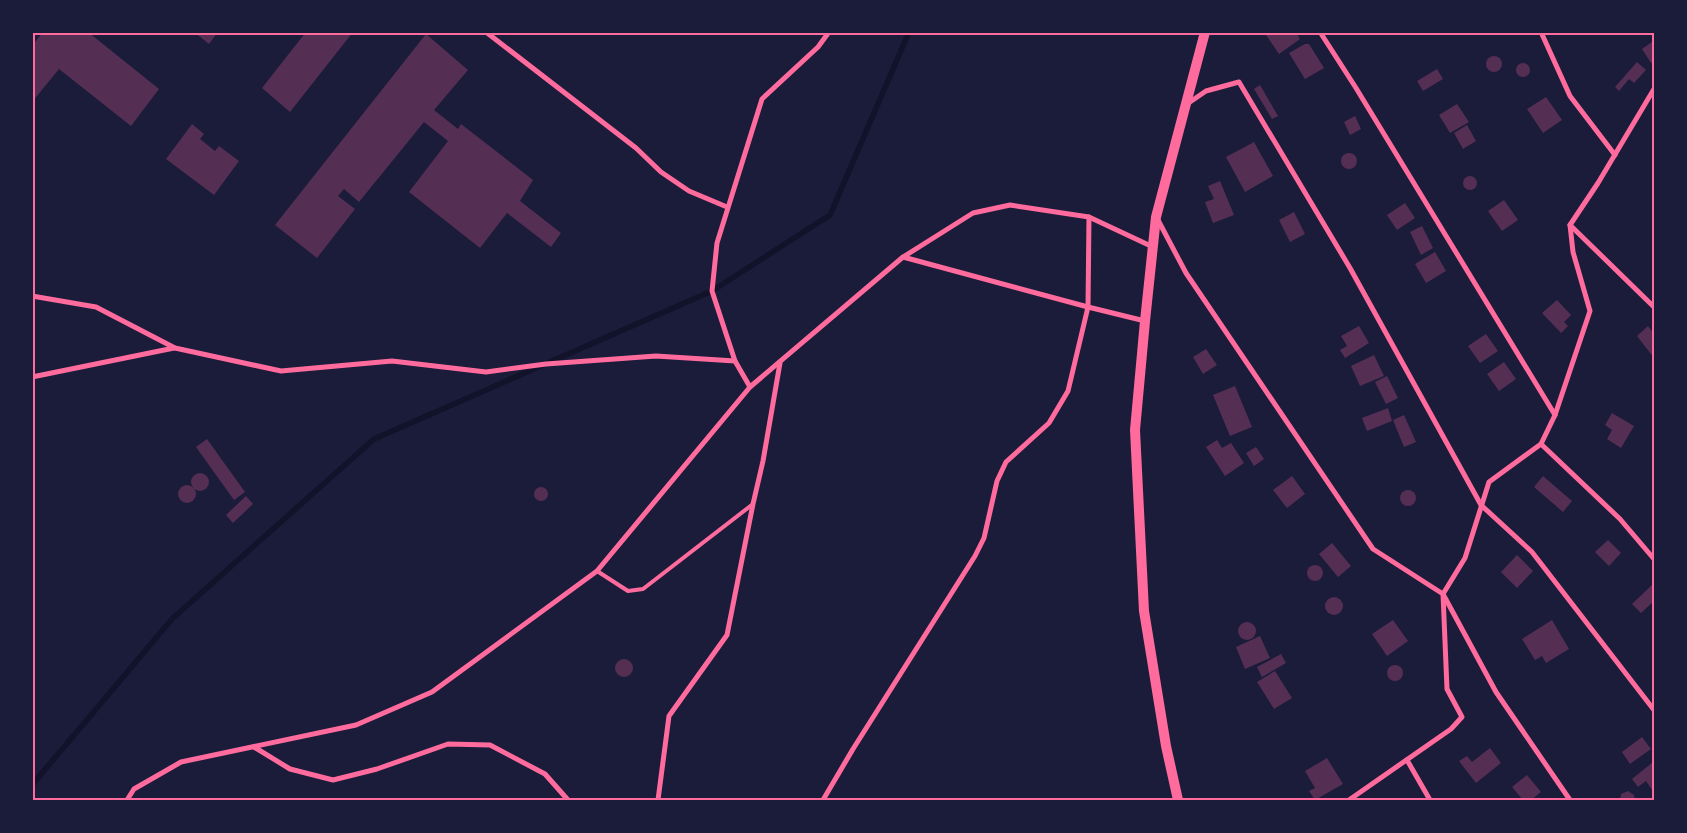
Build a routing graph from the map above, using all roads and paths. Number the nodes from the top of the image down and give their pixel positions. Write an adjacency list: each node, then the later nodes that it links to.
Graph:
1 (486, 32): 9 (street)
2 (830, 32): 9 (street)
3 (1205, 32): 7 (main road)
4 (1320, 32): 24 (street)
5 (1541, 32): 8 (street)
6 (1654, 89): 8 (street)
7 (1186, 104): 11 (main road); 27 (street)
8 (1615, 154): 12 (street)
9 (727, 207): 20 (street)
10 (1089, 217): 13 (street); 14 (street); 16 (street)
11 (1156, 217): 13 (main road); 30 (street)
12 (1570, 225): 17 (street); 24 (street)
13 (1153, 247): 18 (main road)
14 (903, 257): 16 (street); 21 (street)
15 (32, 296): 19 (street)
16 (1088, 306): 18 (street); 37 (street)
17 (1654, 307)
18 (1145, 320): 38 (main road)
19 (175, 348): 20 (street); 22 (street)
20 (735, 360): 23 (street)
21 (780, 362): 23 (street); 26 (street)
22 (32, 377)
23 (750, 387): 29 (street)
24 (1555, 415): 25 (street)
25 (1541, 444): 27 (street); 28 (street)
26 (753, 504): 29 (lane); 36 (street)
27 (1481, 506): 30 (street); 31 (street)
28 (1654, 558)
29 (597, 571): 32 (street)
30 (1443, 594): 33 (street); 41 (street)
31 (1654, 710)
32 (253, 747): 34 (street); 35 (street)
33 (1407, 760): 39 (street); 40 (street)
34 (127, 800)
35 (568, 800)
36 (658, 800)
37 (823, 800)
38 (1178, 800)
39 (1349, 800)
40 (1430, 800)
41 (1570, 800)

